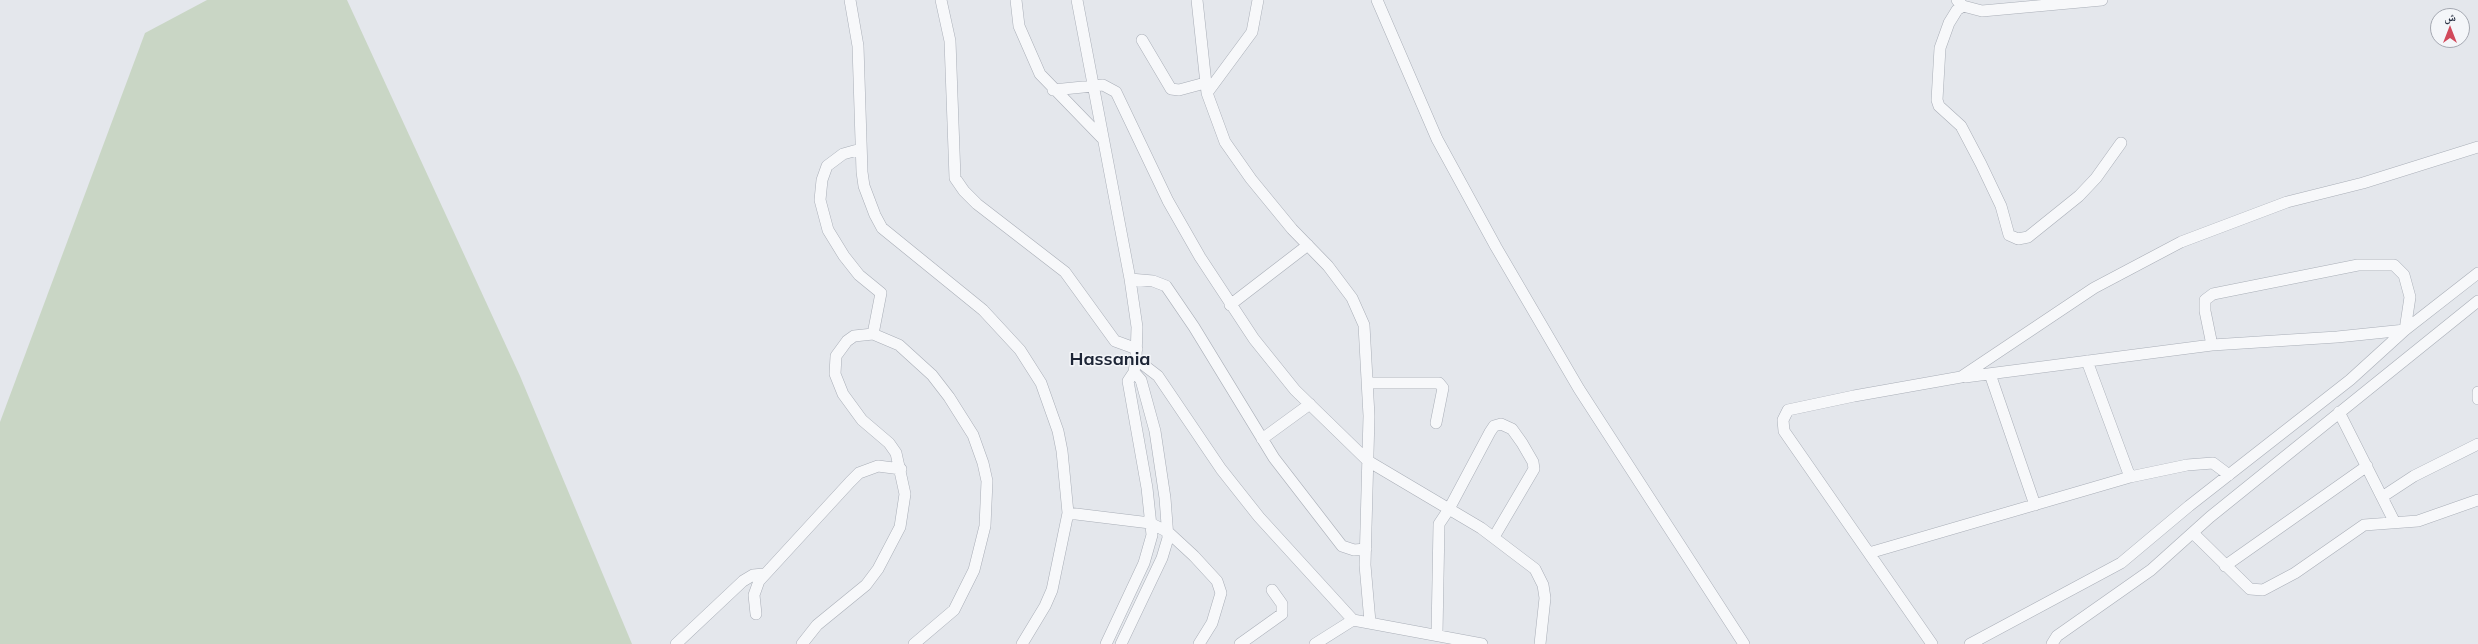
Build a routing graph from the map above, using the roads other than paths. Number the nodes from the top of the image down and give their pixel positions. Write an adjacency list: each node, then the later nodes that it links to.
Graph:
1 (850, 0): 17 (street)
2 (941, 0): 26 (street)
3 (1016, 0): 13 (street)
4 (1077, 0): 11 (street)
5 (1197, 0): 12 (street)
6 (1258, 0): 12 (street)
7 (1377, 0): 77 (street)
8 (2102, 0): 9 (street)
9 (1960, 3): 15 (street)
10 (1142, 40): 12 (street)
11 (1095, 86): 13 (street); 14 (street); 22 (street)
12 (1206, 88): 18 (street)
13 (1053, 90): 14 (street)
14 (1102, 138): 20 (street)
15 (2121, 142)
16 (2478, 147): 30 (street)
17 (861, 149): 24 (street); 48 (street)
18 (1308, 245): 22 (street); 31 (street)
19 (2478, 273): 23 (street)
20 (1130, 278): 26 (street); 37 (street)
21 (2478, 302): 35 (street)
22 (1230, 305): 34 (street)
23 (2405, 330): 25 (street); 25 (street); 42 (street)
24 (873, 334): 41 (street); 68 (street)
25 (2212, 345): 27 (street)
26 (1136, 354): 28 (street); 62 (street)
27 (2087, 361): 29 (street); 43 (street)
28 (1134, 372): 50 (street); 51 (street)
29 (1990, 374): 30 (street); 46 (street)
30 (1961, 377): 55 (street)
31 (1368, 383): 36 (street); 39 (street)
32 (2478, 392): 33 (street)
33 (2478, 399)
34 (1310, 404): 37 (street); 39 (street)
35 (2339, 412): 40 (street); 52 (street)
36 (1436, 423)
37 (1262, 439): 54 (street)
38 (2478, 444): 44 (street)
39 (1368, 461): 47 (street); 54 (street)
40 (2368, 466): 44 (street); 56 (street)
41 (901, 469): 57 (street); 67 (street)
42 (2229, 475): 43 (street); 79 (street)
43 (2130, 477): 46 (street)
44 (2382, 497): 49 (street)
45 (2478, 500): 49 (street)
46 (2035, 505): 55 (street)
47 (1449, 509): 53 (street); 53 (street); 64 (street)
48 (1068, 513): 50 (street); 69 (street)
49 (2394, 521): 56 (street)
50 (1150, 523): 51 (street); 59 (street)
51 (1168, 532): 61 (street); 72 (street)
52 (2192, 533): 56 (street); 80 (street)
53 (1494, 537): 76 (street)
54 (1366, 549): 63 (street)
55 (1869, 553): 78 (street)
56 (2225, 566)
57 (764, 574): 60 (street); 66 (street)
58 (1272, 590): 73 (street)
59 (1122, 612): 61 (street); 70 (street)
60 (756, 614)
61 (1135, 618): 71 (street)
62 (1354, 620): 63 (street); 74 (street)
63 (1370, 622): 64 (street)
64 (1437, 634): 65 (street)
65 (1449, 640): 75 (street)
66 (676, 644)
67 (802, 644)
68 (914, 644)
69 (1022, 644)
70 (1106, 644)
71 (1121, 644)
72 (1199, 644)
73 (1240, 644)
74 (1315, 644)
75 (1482, 644)
76 (1540, 644)
77 (1744, 644)
78 (1932, 644)
79 (1970, 644)
80 (2052, 644)

